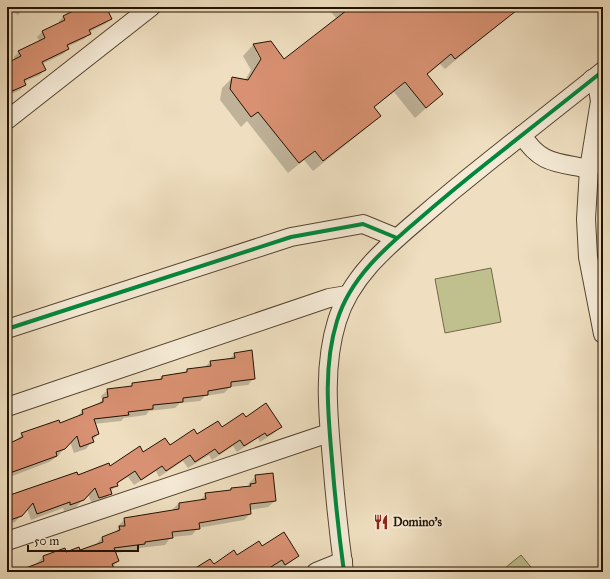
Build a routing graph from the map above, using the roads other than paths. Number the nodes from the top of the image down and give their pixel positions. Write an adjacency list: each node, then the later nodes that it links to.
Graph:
1 (151, 7): 3 (street)
2 (598, 75): 4 (street); 5 (street)
3 (7, 120)
4 (522, 135): 5 (street); 6 (street)
5 (589, 169): 9 (street)
6 (397, 238): 7 (street); 8 (street)
7 (347, 295): 10 (street); 11 (street)
8 (7, 329)
9 (603, 334)
10 (7, 407)
11 (329, 433): 12 (street); 13 (street)
12 (7, 541)
13 (344, 566): 14 (street)
14 (316, 572)

